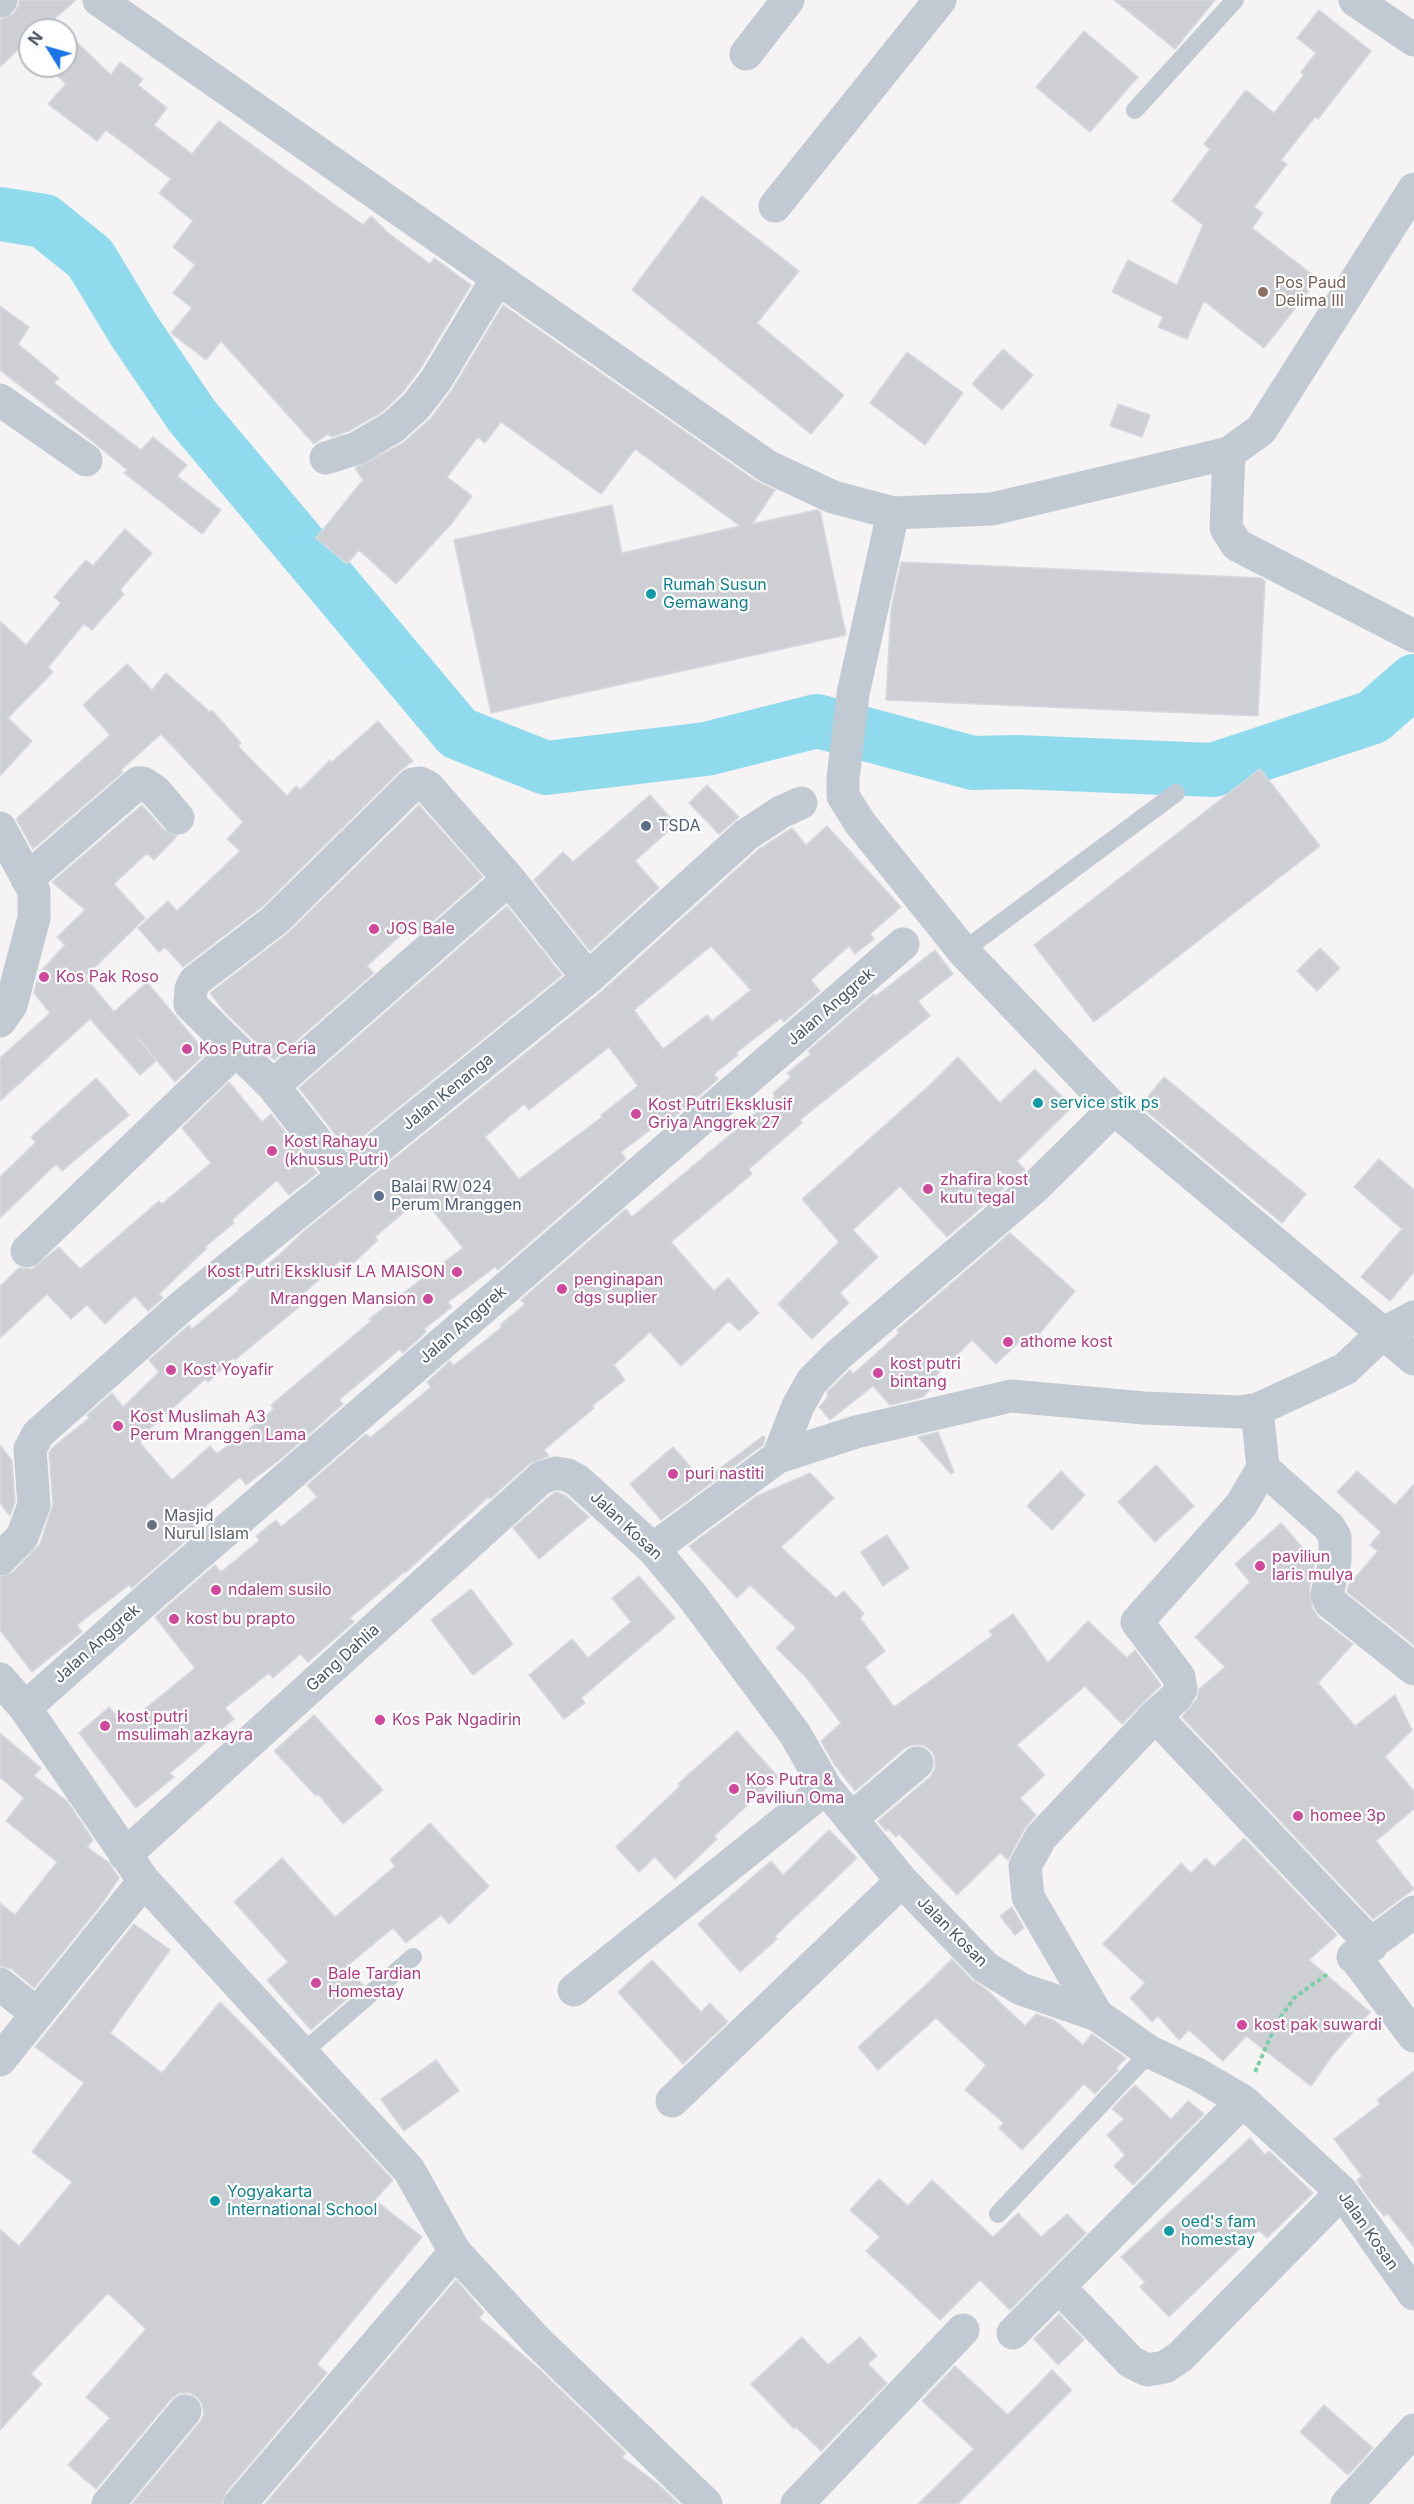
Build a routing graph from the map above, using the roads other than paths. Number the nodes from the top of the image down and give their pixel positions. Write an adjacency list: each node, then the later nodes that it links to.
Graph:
1 (99, 0): 11 (street)
2 (788, 0): 7 (street)
3 (940, 0): 10 (street)
4 (1235, 0): 8 (lane)
5 (1355, 0): 6 (street)
6 (1414, 40)
7 (746, 54)
8 (1136, 110)
9 (1414, 189): 13 (street)
10 (775, 206)
11 (497, 279): 14 (street); 16 (street)
12 (0, 400): 15 (street)
13 (1229, 453): 16 (street); 17 (street)
14 (326, 458)
15 (86, 460)
16 (892, 513): 25 (street)
17 (1411, 635)
18 (1176, 793): 25 (lane)
19 (801, 803): 26 (street, Jalan Kenanga)
20 (178, 818): 22 (street)
21 (0, 828): 22 (street)
22 (27, 879): 27 (street)
23 (509, 879): 26 (street); 28 (street); 29 (street)
24 (903, 944): 44 (street, Jalan Anggrek)
25 (963, 951): 30 (street)
26 (588, 978): 31 (street, Jalan Kenanga)
27 (0, 1021)
28 (236, 1050): 29 (street); 32 (street)
29 (273, 1086): 31 (street)
30 (1114, 1109): 34 (street); 37 (street)
31 (344, 1176): 41 (street, Jalan Kenanga)
32 (27, 1251)
33 (1414, 1317): 34 (street)
34 (1382, 1334): 35 (street); 36 (street)
35 (1414, 1359)
36 (1257, 1409): 37 (street); 38 (street)
37 (778, 1457): 40 (street)
38 (1263, 1468): 42 (street); 45 (street)
39 (567, 1475): 40 (street, Jalan Kosan); 49 (street, Gang Dahlia)
40 (653, 1549): 47 (street, Jalan Kosan)
41 (0, 1558)
42 (1414, 1669)
43 (0, 1679): 44 (street)
44 (25, 1708): 49 (street)
45 (1155, 1716): 53 (street); 58 (street)
46 (916, 1763): 48 (street)
47 (826, 1788): 48 (street, Jalan Kosan); 56 (street)
48 (851, 1819): 51 (street, Jalan Kosan)
49 (125, 1855): 50 (street)
50 (144, 1881): 57 (street); 61 (street)
51 (903, 1881): 58 (street, Jalan Kosan); 63 (street)
52 (1414, 1912): 53 (street)
53 (1356, 1955): 59 (street)
54 (413, 1957): 61 (lane)
55 (0, 1984): 57 (street)
56 (574, 1990)
57 (37, 2014): 62 (street)
58 (1097, 2015): 60 (street, Jalan Kosan)
59 (1414, 2036)
60 (1150, 2052): 64 (street, Jalan Kosan); 66 (lane)
61 (302, 2053): 67 (street)
62 (0, 2060)
63 (672, 2101)
64 (1243, 2101): 65 (street, Jalan Kosan); 69 (street)
65 (1342, 2192): 68 (street, Jalan Kosan); 69 (street)
66 (998, 2214)
67 (454, 2252): 75 (street); 76 (street)
68 (1411, 2284)
69 (1059, 2287): 71 (street)
70 (963, 2330): 77 (street)
71 (1013, 2333)
72 (185, 2411): 74 (street)
73 (1414, 2430): 78 (street)
74 (108, 2504)
75 (240, 2504)
76 (706, 2504)
77 (797, 2504)
78 (1347, 2504)

